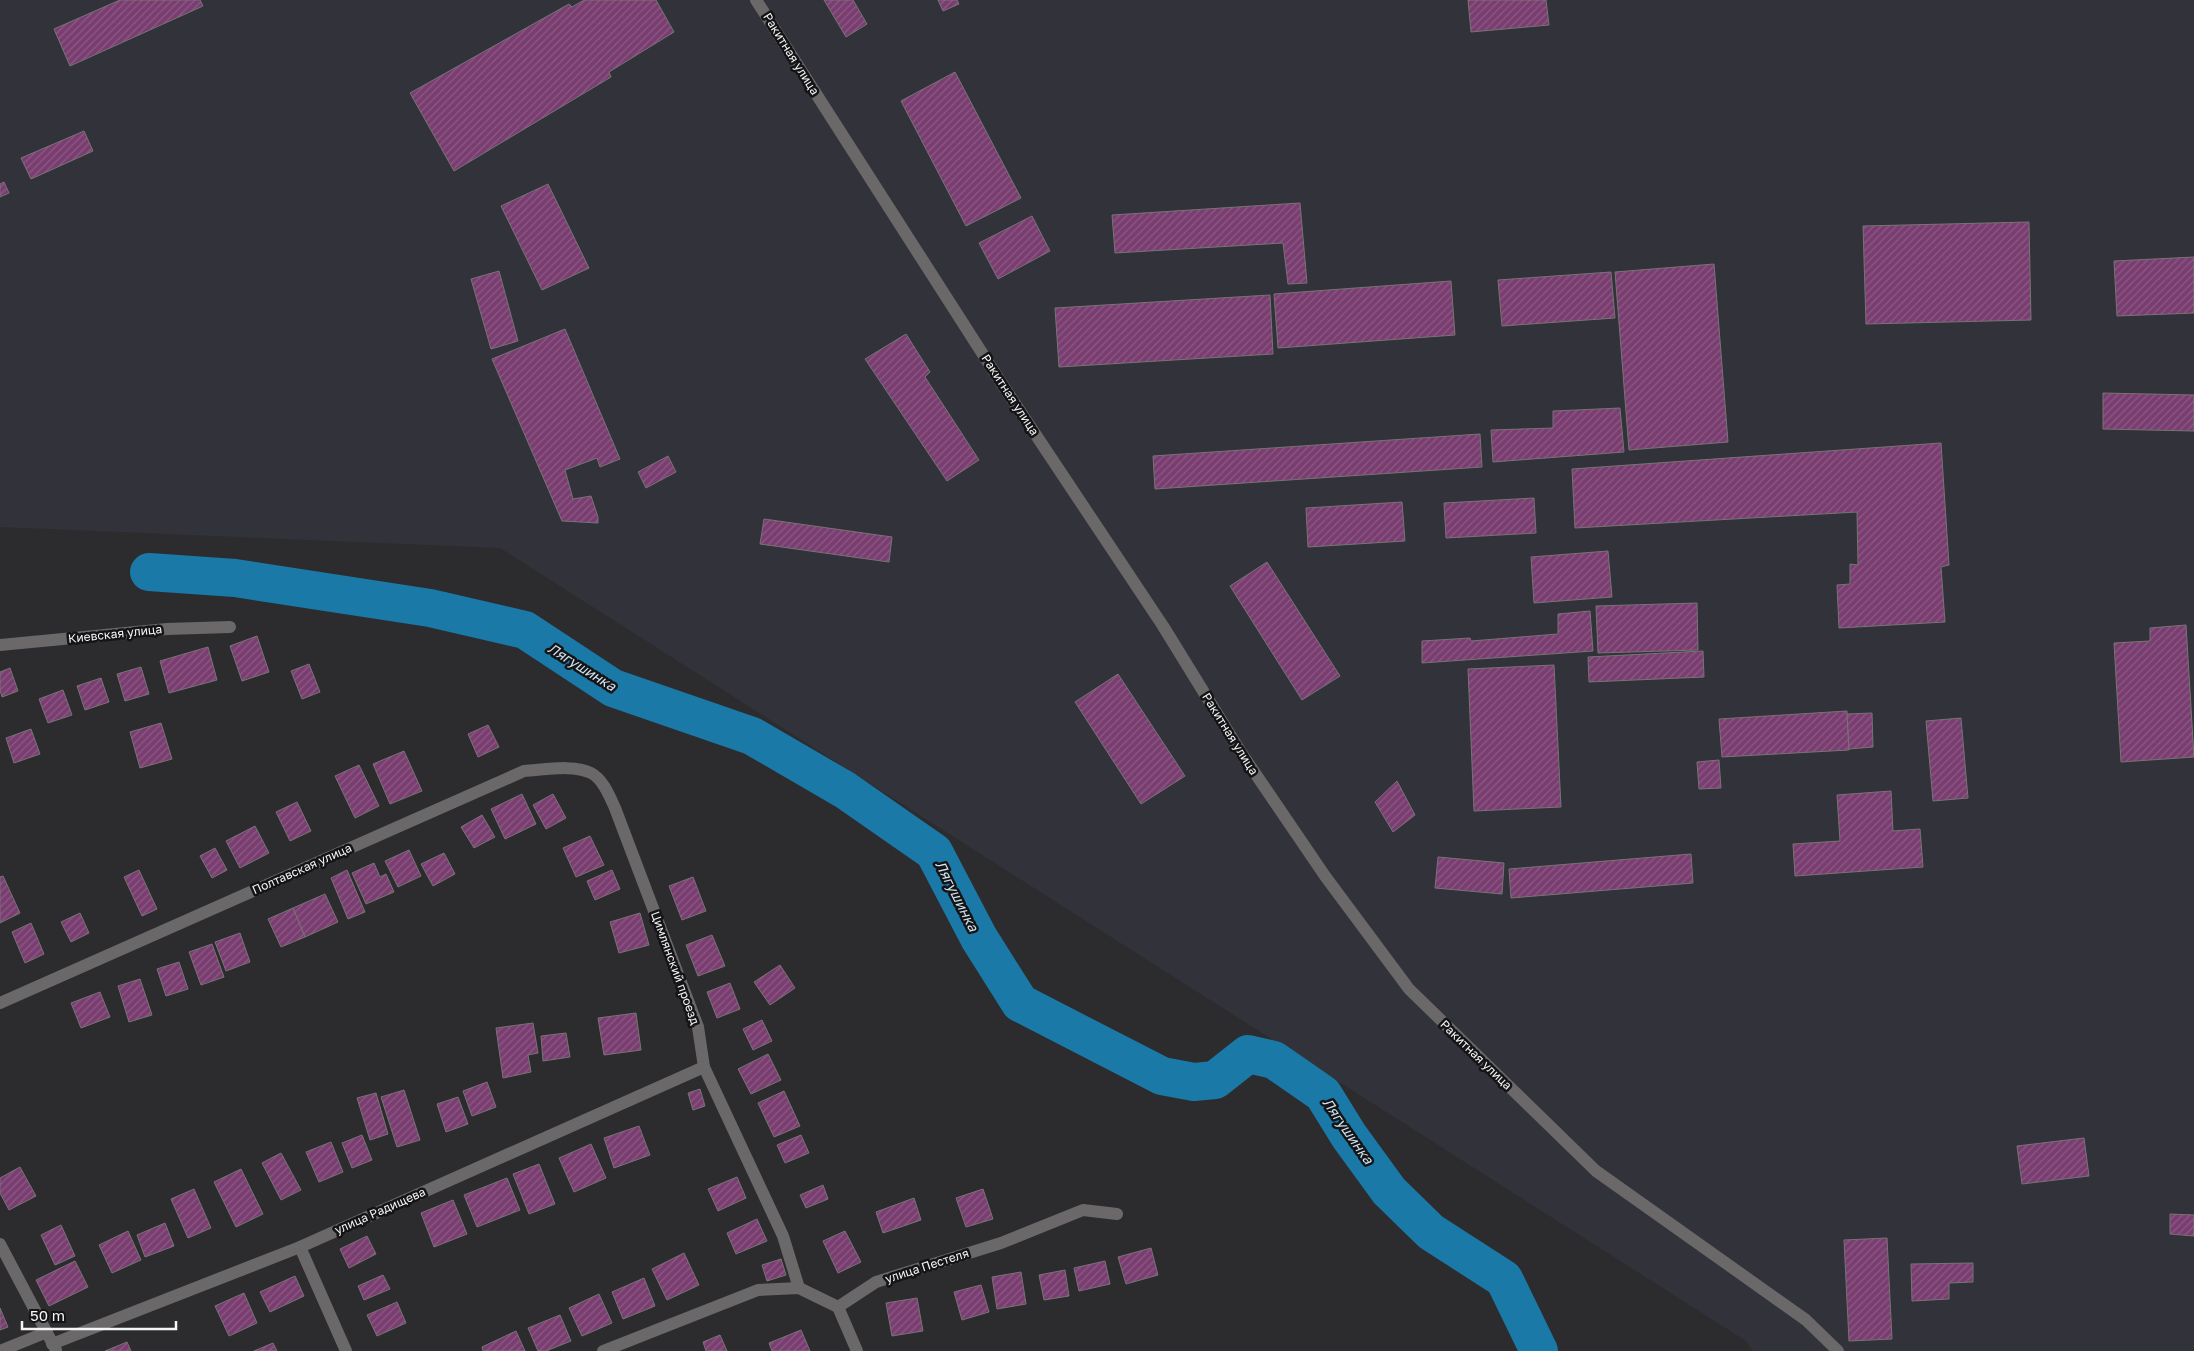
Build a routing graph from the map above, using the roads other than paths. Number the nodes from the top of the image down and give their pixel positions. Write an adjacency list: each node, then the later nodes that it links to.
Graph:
1 (756, 0): 18 (street, Ракитная улица)
2 (230, 628): 3 (street, Киевская улица)
3 (0, 645)
4 (605, 788): 5 (street, Полтавская улица); 6 (street, Цимлянский проезд)
5 (0, 1003)
6 (704, 1067): 9 (street, улица Радищева); 10 (street, Цимлянский проезд)
7 (1117, 1214): 11 (street, улица Пестеля)
8 (0, 1244): 12 (street)
9 (300, 1247): 13 (street, улица Радищева); 15 (street)
10 (799, 1288): 11 (street); 16 (street)
11 (838, 1307): 17 (street)
12 (46, 1332): 13 (street); 14 (street)
13 (54, 1348)
14 (0, 1350)
15 (346, 1351)
16 (603, 1351)
17 (857, 1351)
18 (1838, 1351)

